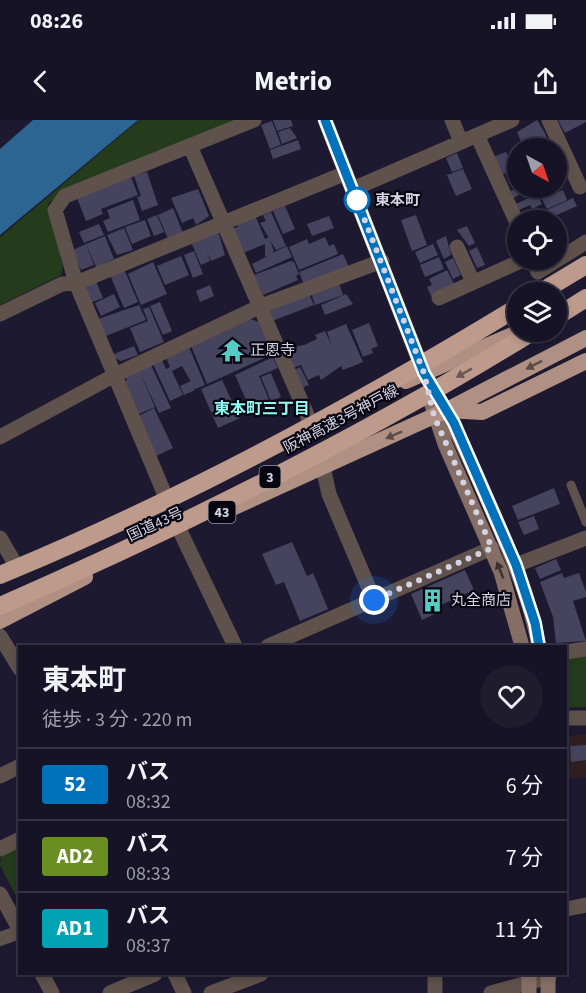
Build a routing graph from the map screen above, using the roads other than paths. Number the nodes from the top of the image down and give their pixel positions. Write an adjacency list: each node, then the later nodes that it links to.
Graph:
1 (254, 120): 8 (street)
2 (325, 120): 9 (street)
3 (452, 120): 7 (street)
4 (549, 120): 10 (street)
5 (504, 122): 6 (street)
6 (477, 135): 7 (street); 12 (street)
7 (461, 142): 11 (street)
8 (190, 146): 13 (street); 22 (street)
9 (346, 173): 11 (street); 13 (street)
10 (580, 187)
11 (353, 189): 17 (street)
12 (511, 210)
13 (223, 222): 22 (street); 27 (street)
14 (586, 242): 16 (street)
15 (457, 247): 20 (street)
16 (567, 254)
17 (382, 261): 27 (street); 35 (street)
18 (586, 265): 21 (highway)
19 (507, 267): 20 (street)
20 (473, 282): 24 (street)
21 (558, 282)
22 (76, 283): 30 (street); 36 (street)
23 (586, 294): 26 (highway)
24 (439, 298)
25 (586, 301): 28 (highway, bridge)
26 (567, 304)
27 (261, 306): 36 (street); 38 (street)
28 (567, 310)
29 (507, 313): 49 (highway, 阪神高速3号神戸線 / 3, bridge)
30 (0, 314)
31 (507, 335): 35 (highway, 国道43号)
32 (586, 338): 37 (highway, 国道43号 / 43, one-way to 37)
33 (516, 342): 51 (highway, 阪神高速3号神戸線 / 3, one-way to 51, bridge)
34 (586, 362): 37 (highway)
35 (424, 373): 37 (main road); 38 (highway, 国道43号)
36 (115, 375): 39 (street); 42 (street)
37 (441, 413): 40 (highway, 国道43号 / 43, one-way to 40); 47 (main road); 48 (main road)
38 (311, 424): 42 (highway, 国道43号)
39 (0, 437)
40 (323, 467): 44 (highway, 国道43号 / 43); 50 (street)
41 (571, 485): 43 (lane)
42 (165, 495): 49 (highway, 国道43号)
43 (586, 522)
44 (180, 531): 52 (highway, 国道43号 / 43); 54 (street)
45 (0, 538): 49 (street)
46 (586, 538): 48 (street)
47 (492, 548): 50 (street); 56 (main road, one-way to 47)
48 (516, 565): 57 (main road)
49 (6, 573)
50 (374, 600): 55 (street)
51 (0, 606)
52 (0, 621)
53 (0, 636): 60 (street)
54 (235, 645)
55 (270, 645)
56 (522, 645)
57 (539, 645)
58 (586, 650): 59 (street)
59 (567, 652)
60 (18, 666)
61 (567, 717): 62 (street)
62 (586, 718)
63 (18, 767): 64 (street)
64 (0, 776)
65 (18, 840): 66 (street)
66 (0, 849)
67 (0, 894): 70 (street)
68 (586, 905): 69 (street)
69 (567, 909)
70 (18, 927)
71 (18, 932): 72 (street)
72 (0, 939)
73 (43, 975): 80 (street)
74 (153, 975): 81 (street)
75 (175, 975): 82 (street)
76 (258, 975): 83 (street)
77 (435, 975): 84 (street)
78 (549, 975): 79 (street); 86 (main road)
79 (529, 983): 85 (street)
80 (52, 993)
81 (110, 993)
82 (184, 993)
83 (211, 993)
84 (435, 993)
85 (490, 993)
86 (548, 993)

